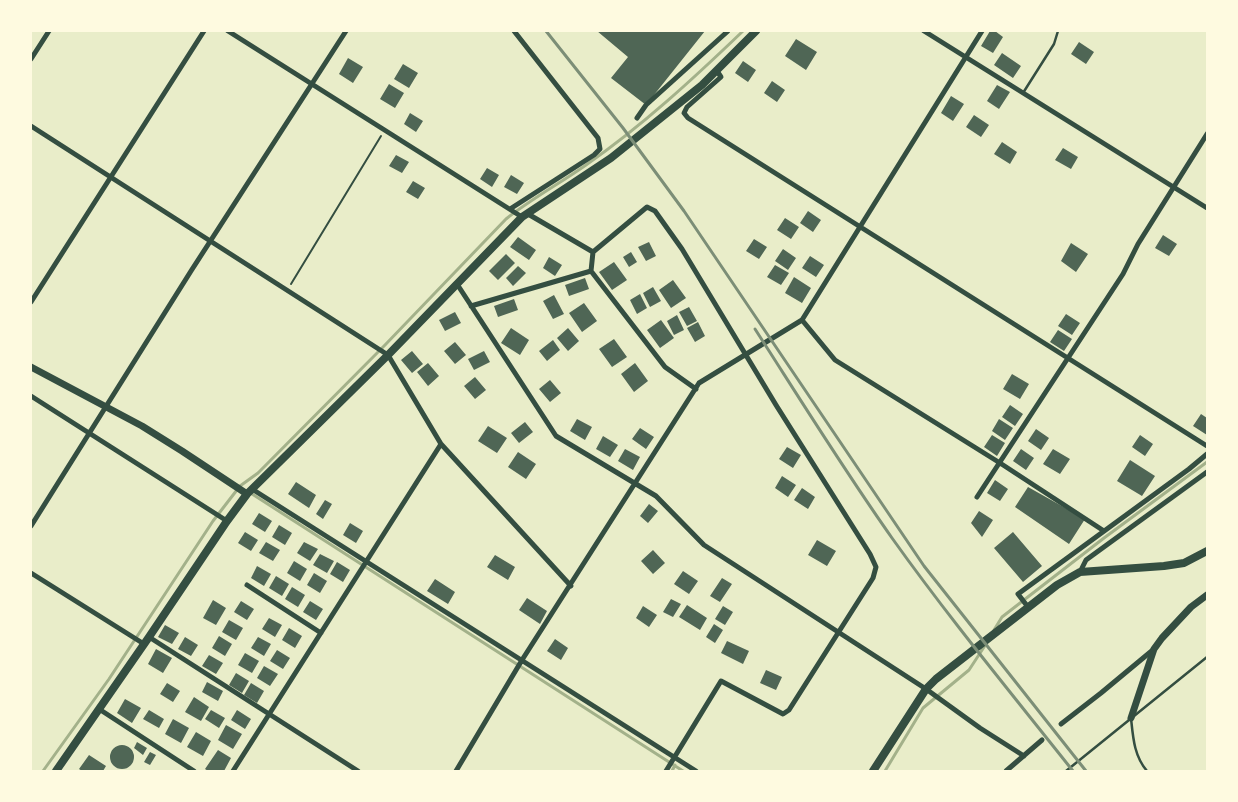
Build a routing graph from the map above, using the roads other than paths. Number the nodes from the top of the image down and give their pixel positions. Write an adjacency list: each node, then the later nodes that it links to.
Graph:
1 (49, 31): 12 (street)
2 (204, 31): 19 (street)
3 (228, 31): 14 (street)
4 (346, 31): 14 (street)
5 (514, 31): 22 (street)
6 (728, 31): 16 (street)
7 (756, 31): 13 (main road)
8 (924, 31): 11 (street)
9 (982, 31): 11 (street)
10 (1058, 31): 15 (lane)
11 (966, 57): 15 (street); 24 (street)
12 (31, 59)
13 (716, 71): 23 (main road); 24 (street)
14 (312, 85): 22 (street); 25 (street)
15 (1023, 93): 20 (street)
16 (637, 118)
17 (31, 126): 19 (street)
18 (1207, 134): 20 (street)
19 (111, 177): 25 (street); 29 (street)
20 (1174, 187): 21 (street); 34 (street)
21 (1207, 208)
22 (510, 209): 23 (street)
23 (525, 216): 26 (street); 28 (main road)
24 (860, 227): 31 (street); 34 (street)
25 (211, 241): 33 (street); 38 (street)
26 (593, 252): 27 (street); 32 (street)
27 (592, 271): 30 (street); 36 (street)
28 (457, 284): 30 (street); 33 (main road)
29 (31, 302)
30 (471, 306): 45 (street)
31 (802, 320): 32 (street); 43 (street)
32 (747, 354): 36 (street); 59 (street)
33 (388, 355): 40 (street); 46 (main road)
34 (1069, 358): 41 (street); 43 (street)
35 (31, 367): 38 (street)
36 (696, 389): 45 (street)
37 (31, 396): 39 (street)
38 (108, 407): 39 (street); 46 (street)
39 (90, 434): 48 (street); 49 (street)
40 (441, 444): 52 (street); 56 (street)
41 (1207, 446)
42 (1207, 454): 50 (street)
43 (1000, 462): 47 (street); 50 (street)
44 (1207, 472): 54 (street)
45 (635, 484): 56 (street); 59 (street)
46 (250, 491): 48 (main road); 52 (street)
47 (978, 497)
48 (227, 521): 61 (main road)
49 (31, 526)
50 (1104, 531): 58 (street)
51 (1207, 551): 54 (main road)
52 (366, 561): 60 (street); 65 (street)
53 (31, 572): 62 (street)
54 (1080, 572): 58 (main road)
55 (247, 585): 60 (street)
56 (571, 586): 65 (street)
57 (1207, 595): 63 (street)
58 (1028, 607): 66 (main road)
59 (838, 632): 66 (street); 73 (street)
60 (320, 633): 68 (street)
61 (149, 637): 62 (main road); 68 (street)
62 (144, 644): 67 (main road)
63 (1154, 649): 69 (street); 70 (street)
64 (1207, 657): 69 (lane)
65 (522, 660): 73 (street); 78 (street)
66 (926, 689): 72 (street); 81 (main road)
67 (98, 710): 74 (main road); 75 (street)
68 (269, 713): 76 (street); 77 (street)
69 (1131, 718): 83 (lane); 84 (lane)
70 (1061, 724)
71 (1042, 740): 72 (street)
72 (1024, 756): 82 (street)
73 (674, 757): 79 (street); 80 (street)
74 (56, 771)
75 (194, 771)
76 (233, 771)
77 (358, 771)
78 (456, 771)
79 (666, 771)
80 (696, 771)
81 (873, 771)
82 (1006, 771)
83 (1066, 771)
84 (1147, 771)

